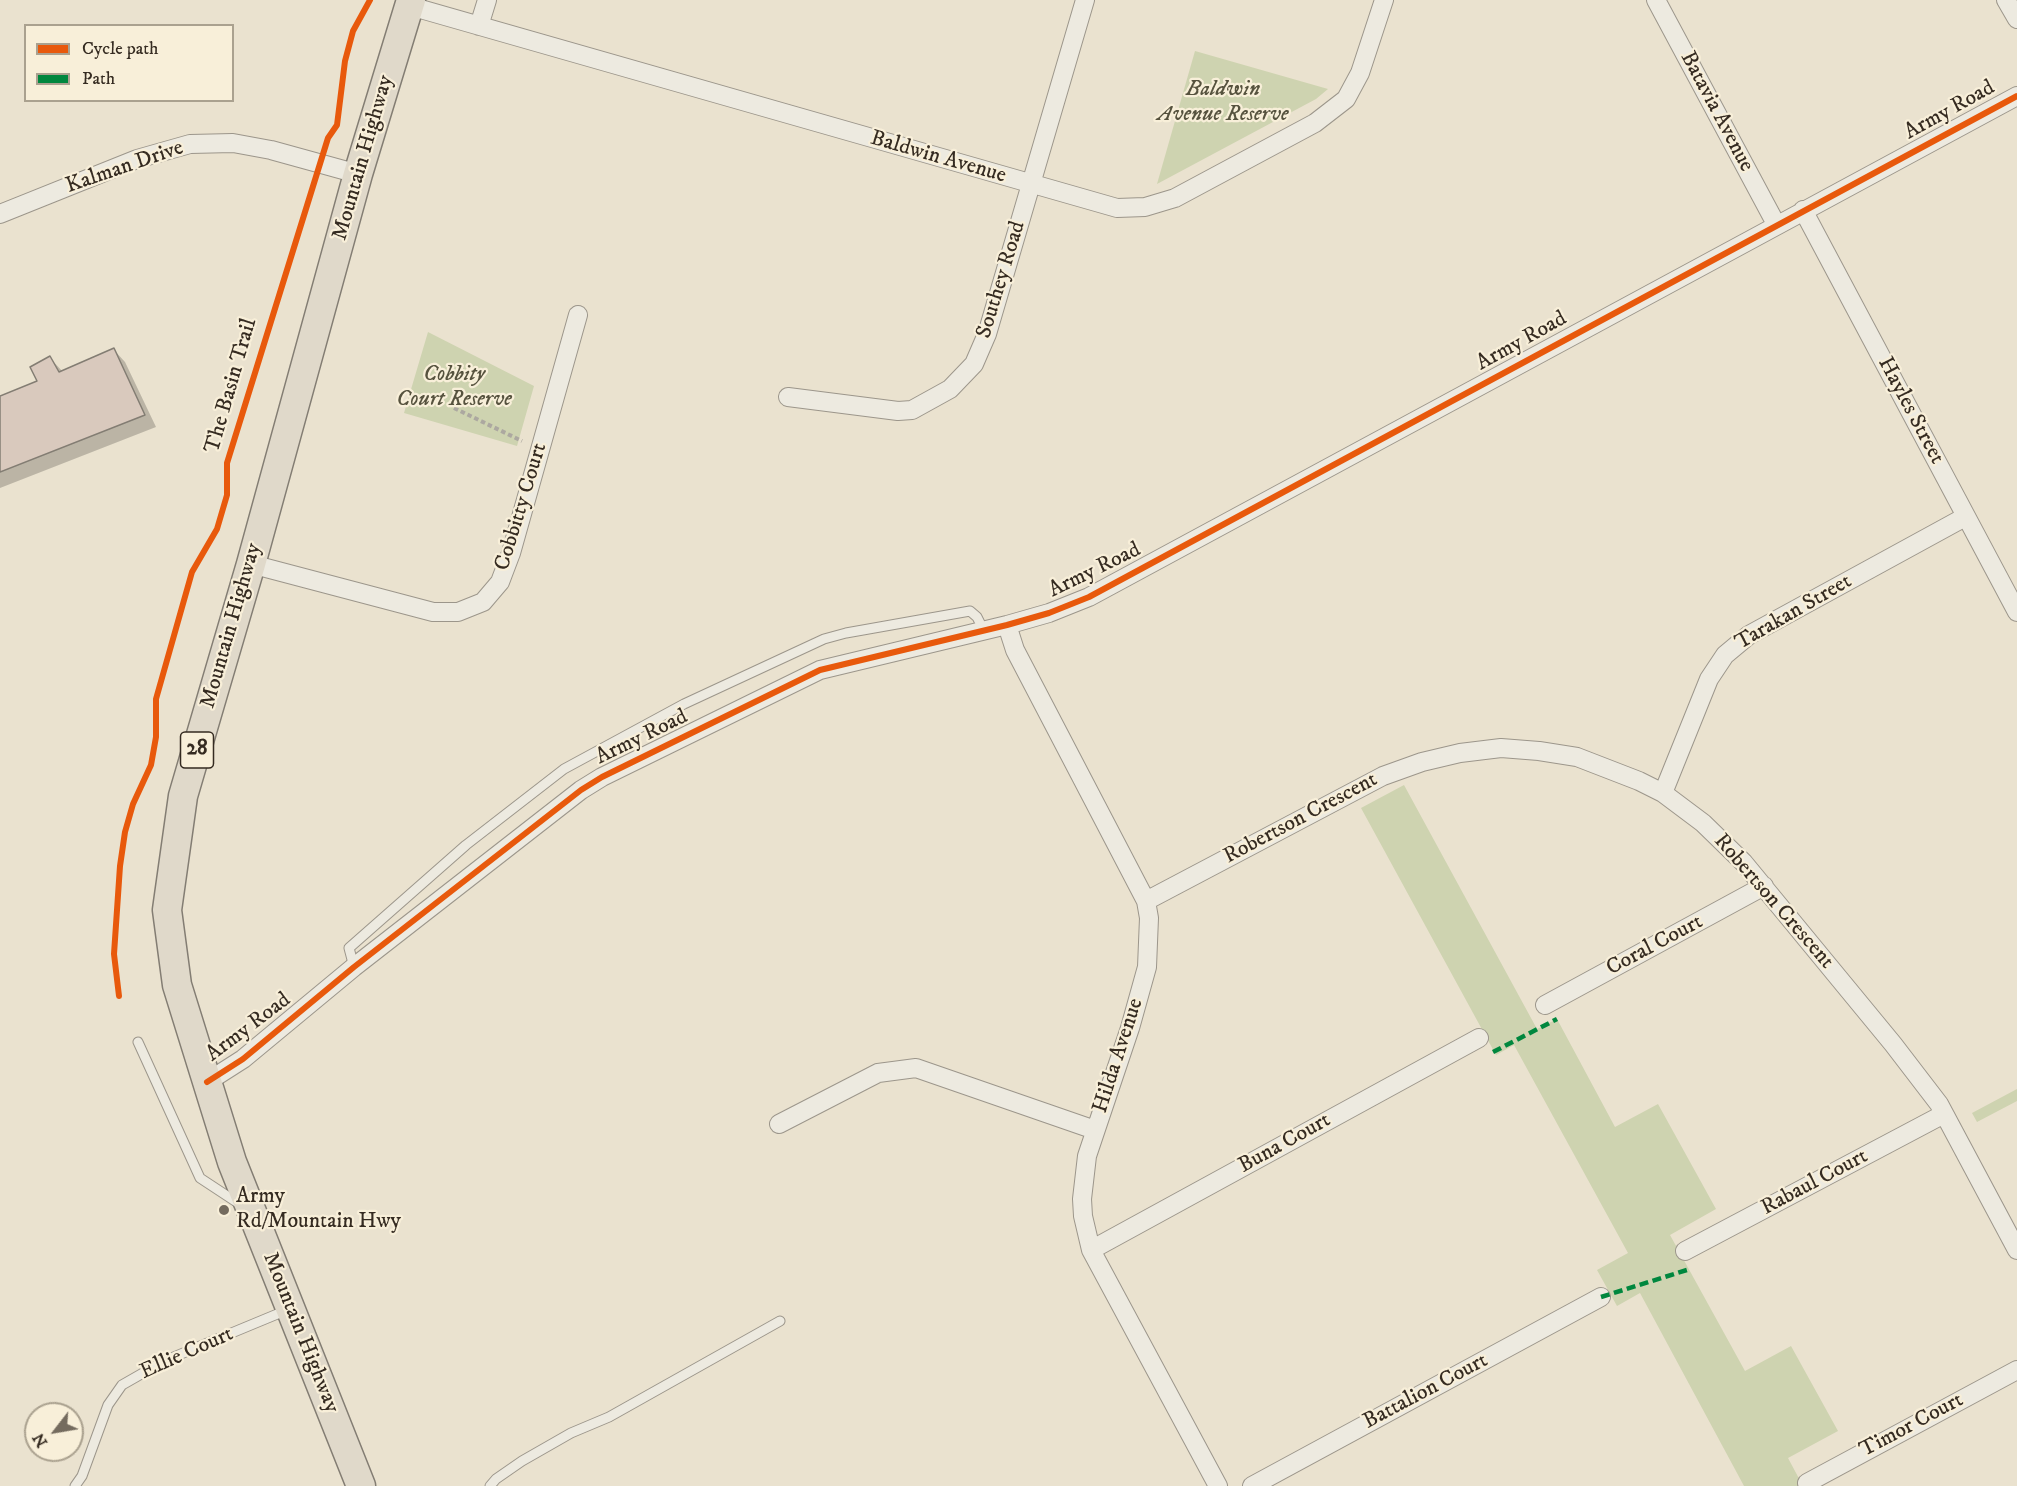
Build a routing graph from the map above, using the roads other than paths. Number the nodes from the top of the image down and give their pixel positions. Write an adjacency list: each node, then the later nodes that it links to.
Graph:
1 (487, 0): 8 (street)
2 (1085, 0): 11 (street, Southey Road)
3 (1384, 0): 11 (street, Baldwin Avenue)
4 (1656, 0): 14 (street, Batavia Avenue)
5 (2006, 0): 7 (street)
6 (410, 3): 8 (street, Baldwin Avenue); 10 (main road, Mountain Highway / 28)
7 (2017, 19)
8 (479, 26): 11 (street, Baldwin Avenue)
9 (2017, 96): 12 (street, Army Road)
10 (358, 174): 13 (street, Kalman Drive); 18 (main road, Mountain Highway / 28)
11 (1030, 185): 16 (street, Southey Road)
12 (1803, 210): 14 (street, Army Road); 17 (street, Hayles Street)
13 (0, 214)
14 (1776, 224): 20 (street, Army Road)
15 (578, 315): 18 (street, Cobbitty Court)
16 (788, 397)
17 (1965, 517): 19 (street, Hayles Street); 22 (street, Tarakan Street)
18 (251, 564): 29 (main road, Mountain Highway / 28)
19 (2017, 612)
20 (1007, 625): 21 (street, Army Road); 24 (street, Hilda Avenue)
21 (984, 631): 25 (street, Army Road); 25 (lane)
22 (1663, 793): 23 (street, Robertson Crescent); 24 (street, Robertson Crescent)
23 (1764, 886): 26 (street, Coral Court); 30 (street, Robertson Crescent)
24 (1146, 901): 32 (street, Hilda Avenue)
25 (354, 967): 29 (street, Army Road)
26 (1545, 1005)
27 (1479, 1038): 35 (street, Buna Court)
28 (138, 1042): 33 (lane)
29 (207, 1082): 33 (main road, Mountain Highway / 28)
30 (1944, 1114): 34 (street, Robertson Crescent); 36 (street, Rabaul Court)
31 (779, 1124): 32 (street)
32 (1095, 1130): 35 (street, Hilda Avenue)
33 (251, 1211): 38 (main road, Mountain Highway / 28)
34 (2017, 1250)
35 (1092, 1251): 45 (street, Hilda Avenue)
36 (1685, 1251)
37 (1601, 1297): 46 (street, Battalion Court)
38 (289, 1309): 42 (lane, Ellie Court); 43 (main road, Mountain Highway / 28)
39 (780, 1321): 44 (lane)
40 (2017, 1370): 41 (street, Timor Court)
41 (1807, 1483)
42 (75, 1486)
43 (361, 1486)
44 (490, 1486)
45 (1218, 1486)
46 (1252, 1486)

